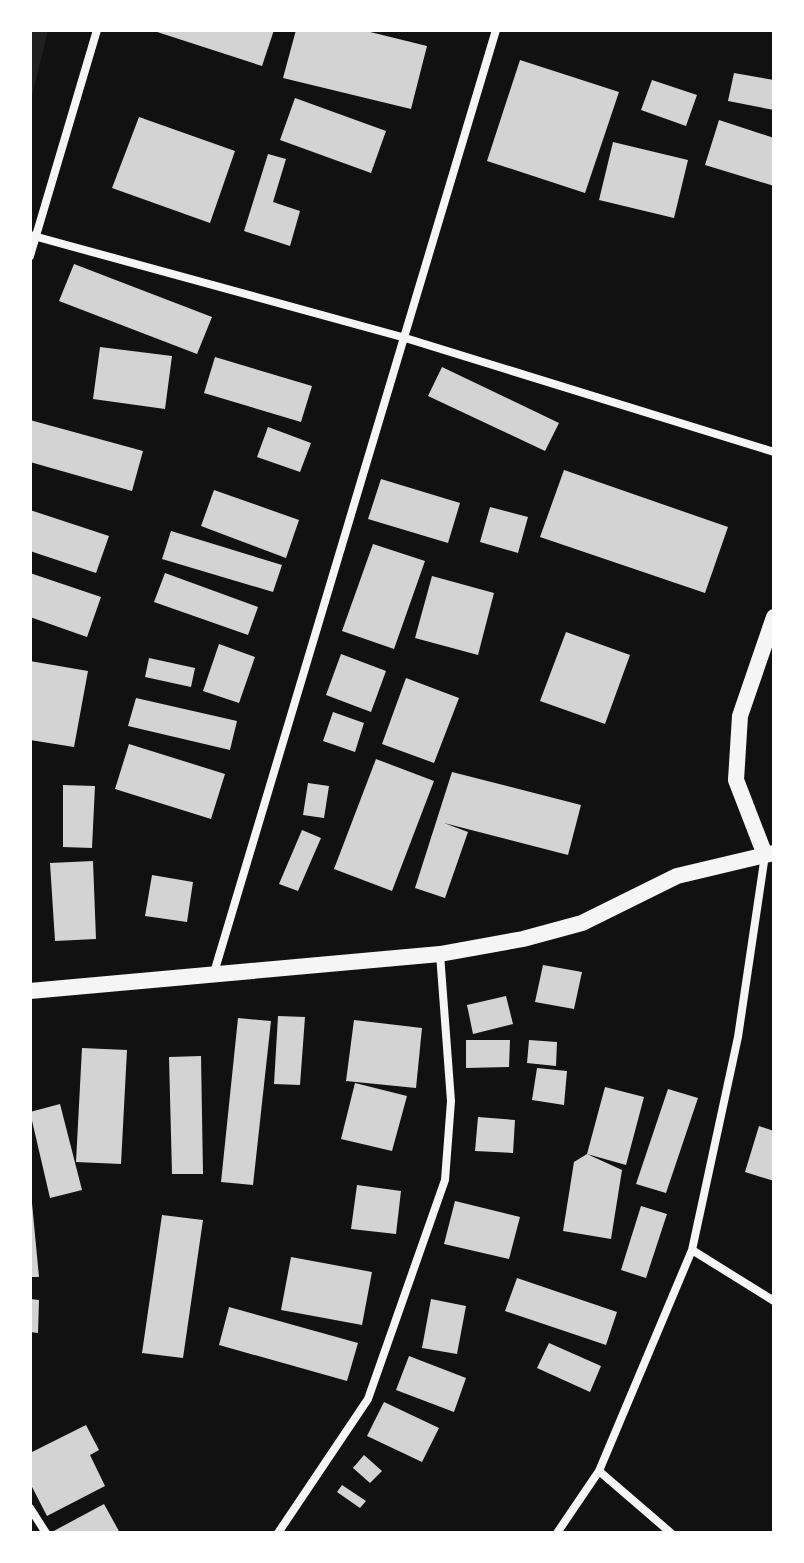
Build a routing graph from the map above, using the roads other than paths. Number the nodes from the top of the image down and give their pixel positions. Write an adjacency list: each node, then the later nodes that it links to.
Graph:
1 (97, 30): 3 (street)
2 (496, 30): 5 (street)
3 (33, 236): 4 (street); 5 (street)
4 (30, 256)
5 (402, 337): 6 (street); 10 (street)
6 (774, 452)
7 (774, 617): 8 (main road)
8 (769, 854): 9 (main road); 12 (street)
9 (440, 954): 10 (main road); 17 (street)
10 (213, 977): 11 (main road)
11 (30, 991)
12 (692, 1250): 13 (street); 14 (street)
13 (774, 1301)
14 (599, 1471): 18 (street); 19 (street)
15 (30, 1508): 16 (street)
16 (46, 1533)
17 (278, 1533)
18 (557, 1533)
19 (671, 1533)

